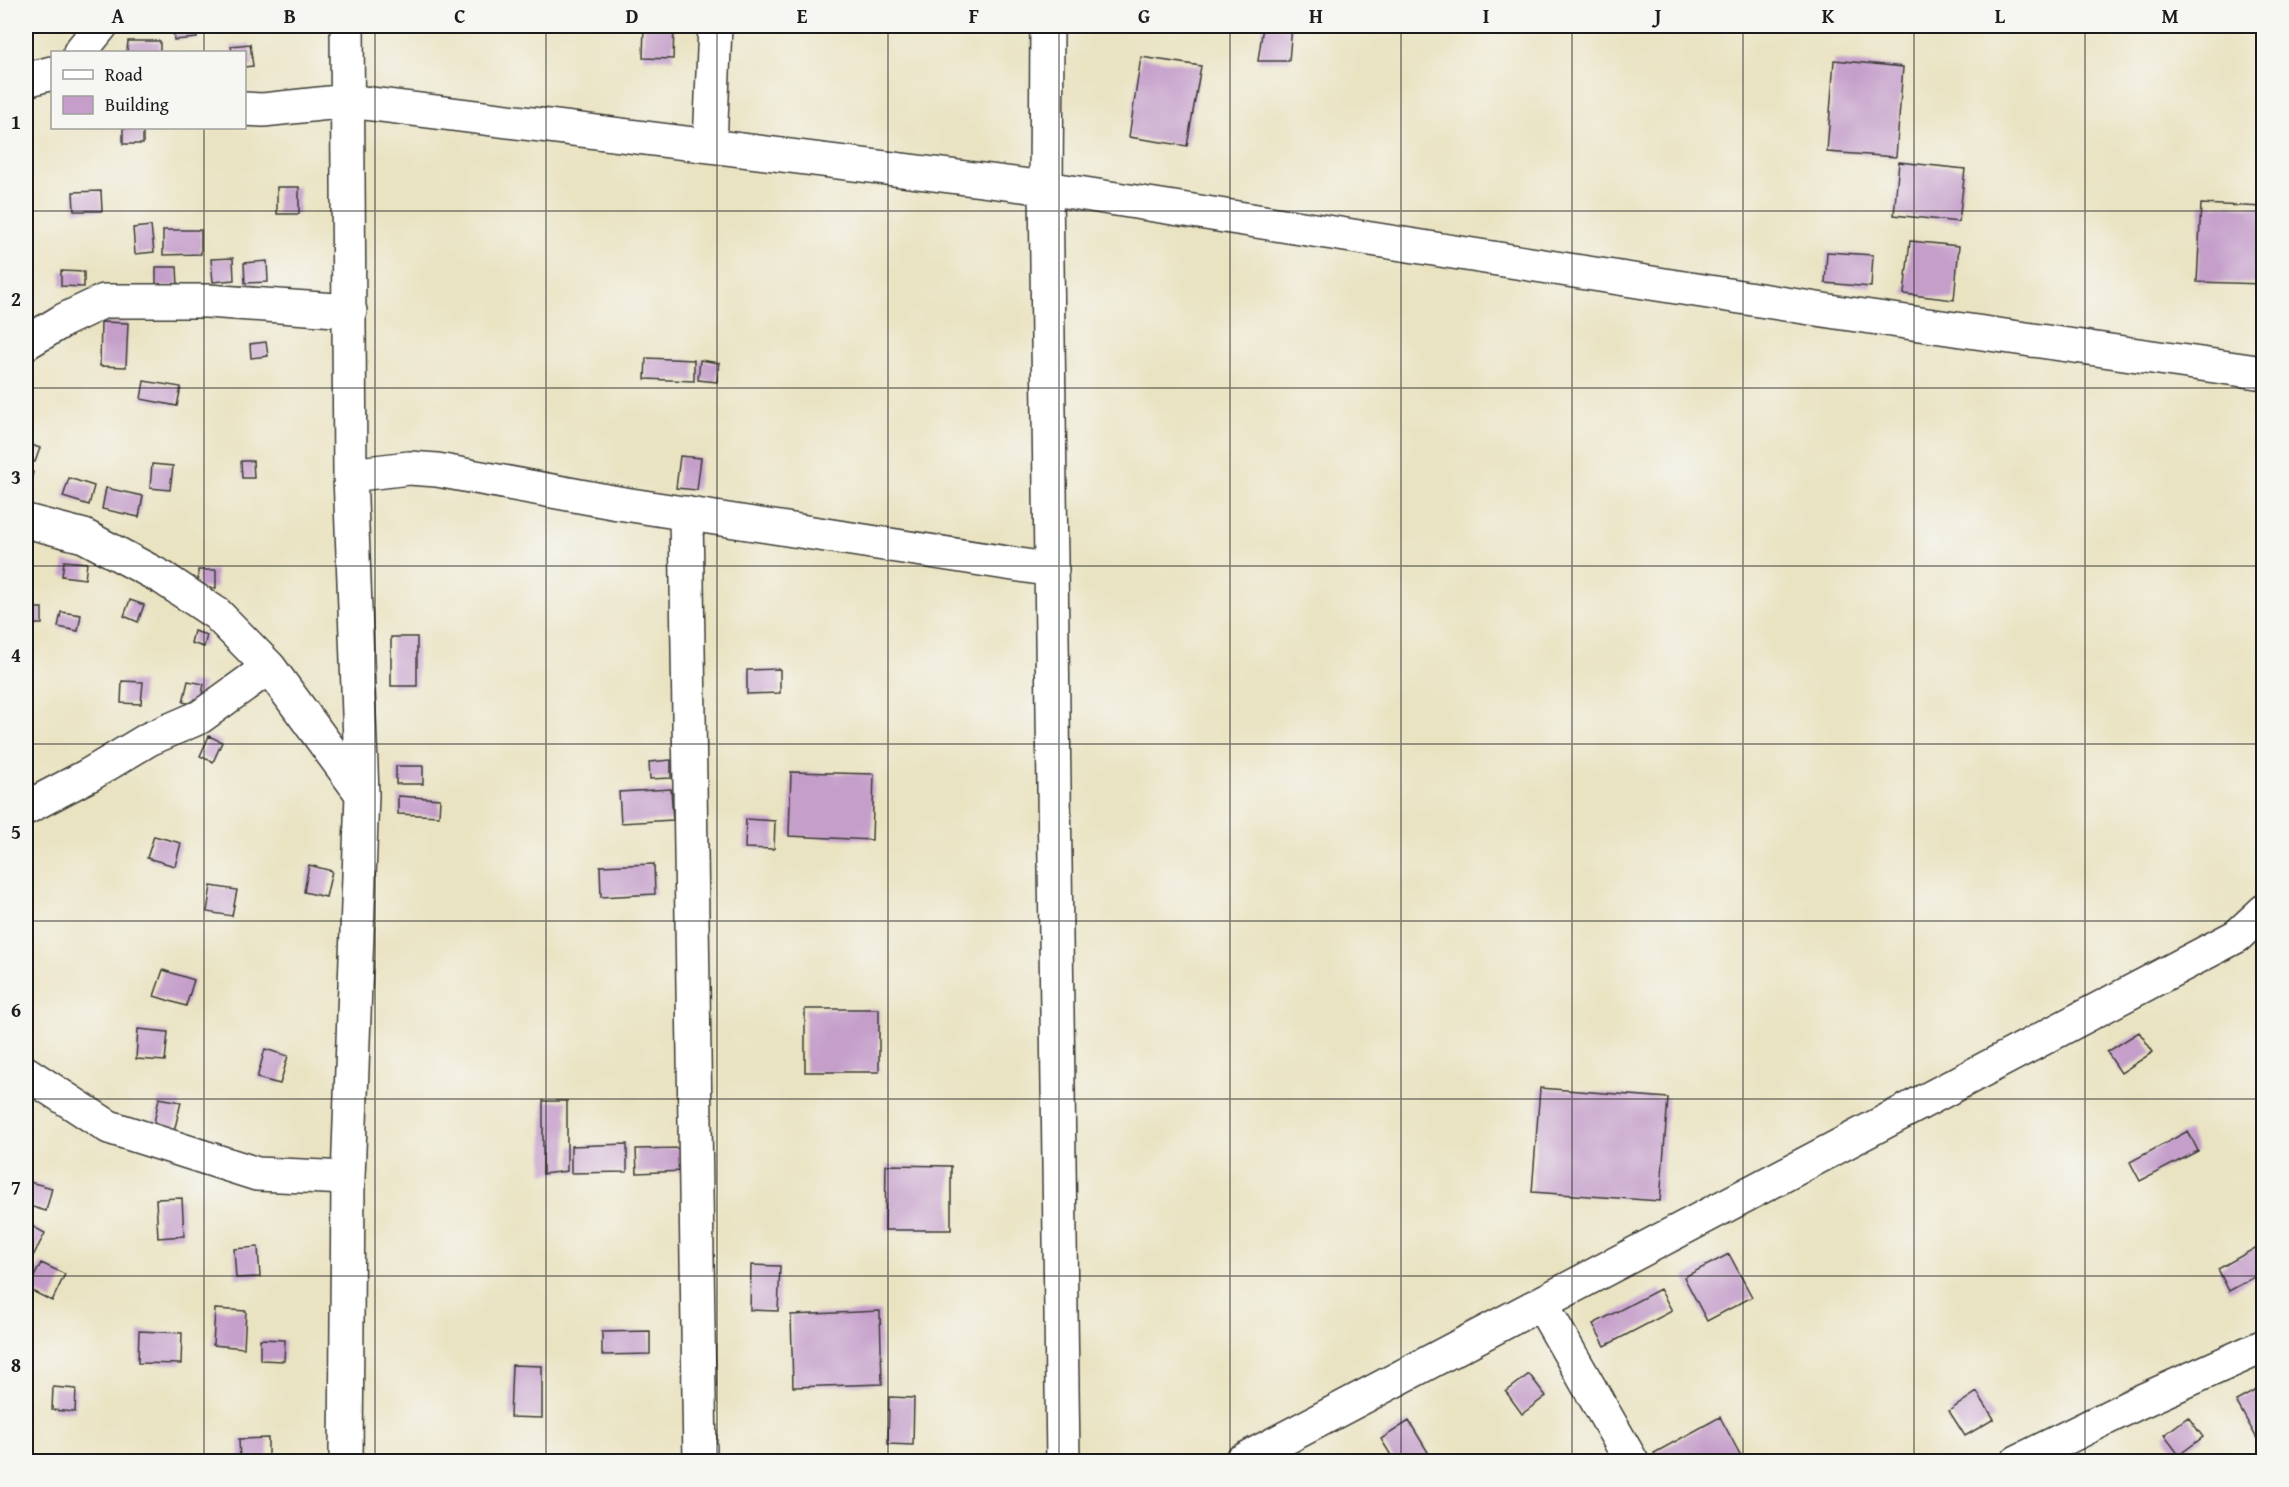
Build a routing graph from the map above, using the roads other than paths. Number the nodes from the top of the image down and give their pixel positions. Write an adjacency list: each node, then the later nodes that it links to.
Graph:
1 (101, 26): 5 (street)
2 (347, 26): 8 (street)
3 (715, 26): 10 (street)
4 (1047, 26): 11 (street)
5 (81, 51)
6 (51, 73): 7 (street)
7 (26, 80)
8 (348, 101): 9 (street); 10 (street); 12 (street)
9 (246, 109)
10 (710, 145): 11 (street)
11 (1046, 188): 14 (street); 18 (street)
12 (350, 311): 13 (street); 15 (street)
13 (26, 344)
14 (2264, 373)
15 (350, 476): 16 (street); 20 (street)
16 (686, 513): 18 (street); 28 (street)
17 (26, 521): 19 (street)
18 (1052, 570): 29 (street)
19 (269, 667): 20 (street); 21 (street)
20 (362, 794): 24 (street)
21 (26, 808)
22 (2264, 911): 25 (street)
23 (26, 1073): 24 (street)
24 (348, 1178): 27 (street)
25 (1541, 1303): 30 (street); 31 (street)
26 (2264, 1346): 32 (street)
27 (346, 1461)
28 (700, 1461)
29 (1063, 1461)
30 (1240, 1461)
31 (1632, 1461)
32 (2017, 1461)

